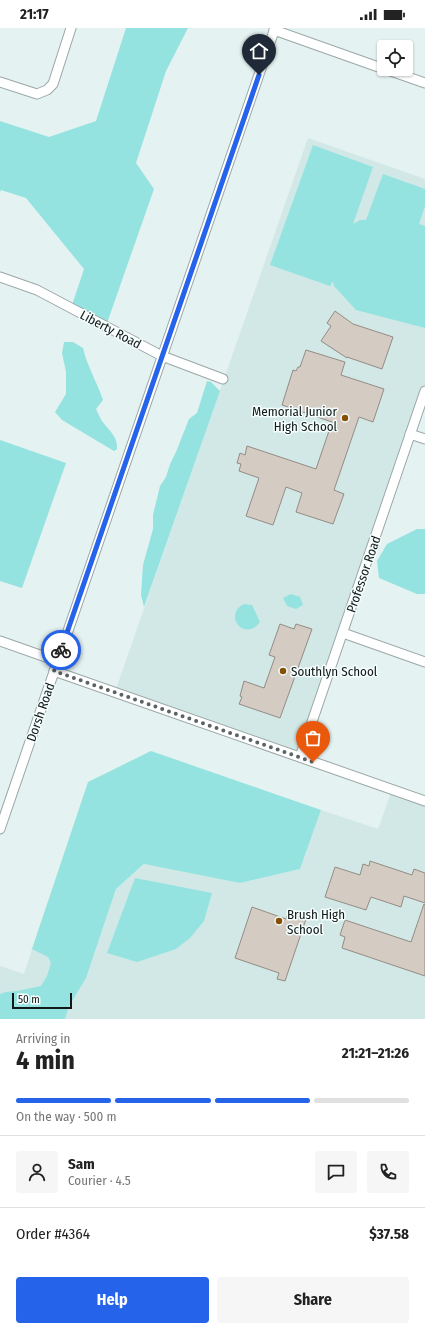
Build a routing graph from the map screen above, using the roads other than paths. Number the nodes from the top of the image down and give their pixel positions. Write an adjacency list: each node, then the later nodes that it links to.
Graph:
1 (71, 28): 5 (street)
2 (274, 29): 3 (street); 8 (street, Dorsh Road)
3 (377, 66)
4 (404, 76): 6 (street)
5 (0, 82)
6 (425, 83)
7 (0, 277): 8 (street, Liberty Road)
8 (162, 356): 9 (street, Liberty Road); 15 (street, Dorsh Road)
9 (223, 379)
10 (425, 391): 11 (street, Professor Road)
11 (410, 434): 12 (street); 13 (street, Professor Road)
12 (425, 439)
13 (343, 633): 16 (street); 18 (street, Professor Road)
14 (0, 641): 15 (street)
15 (58, 661): 17 (street, Dorsh Road)
16 (425, 662)
17 (54, 671): 18 (street); 20 (street, Dorsh Road)
18 (300, 757): 19 (street)
19 (425, 801)
20 (0, 829)

